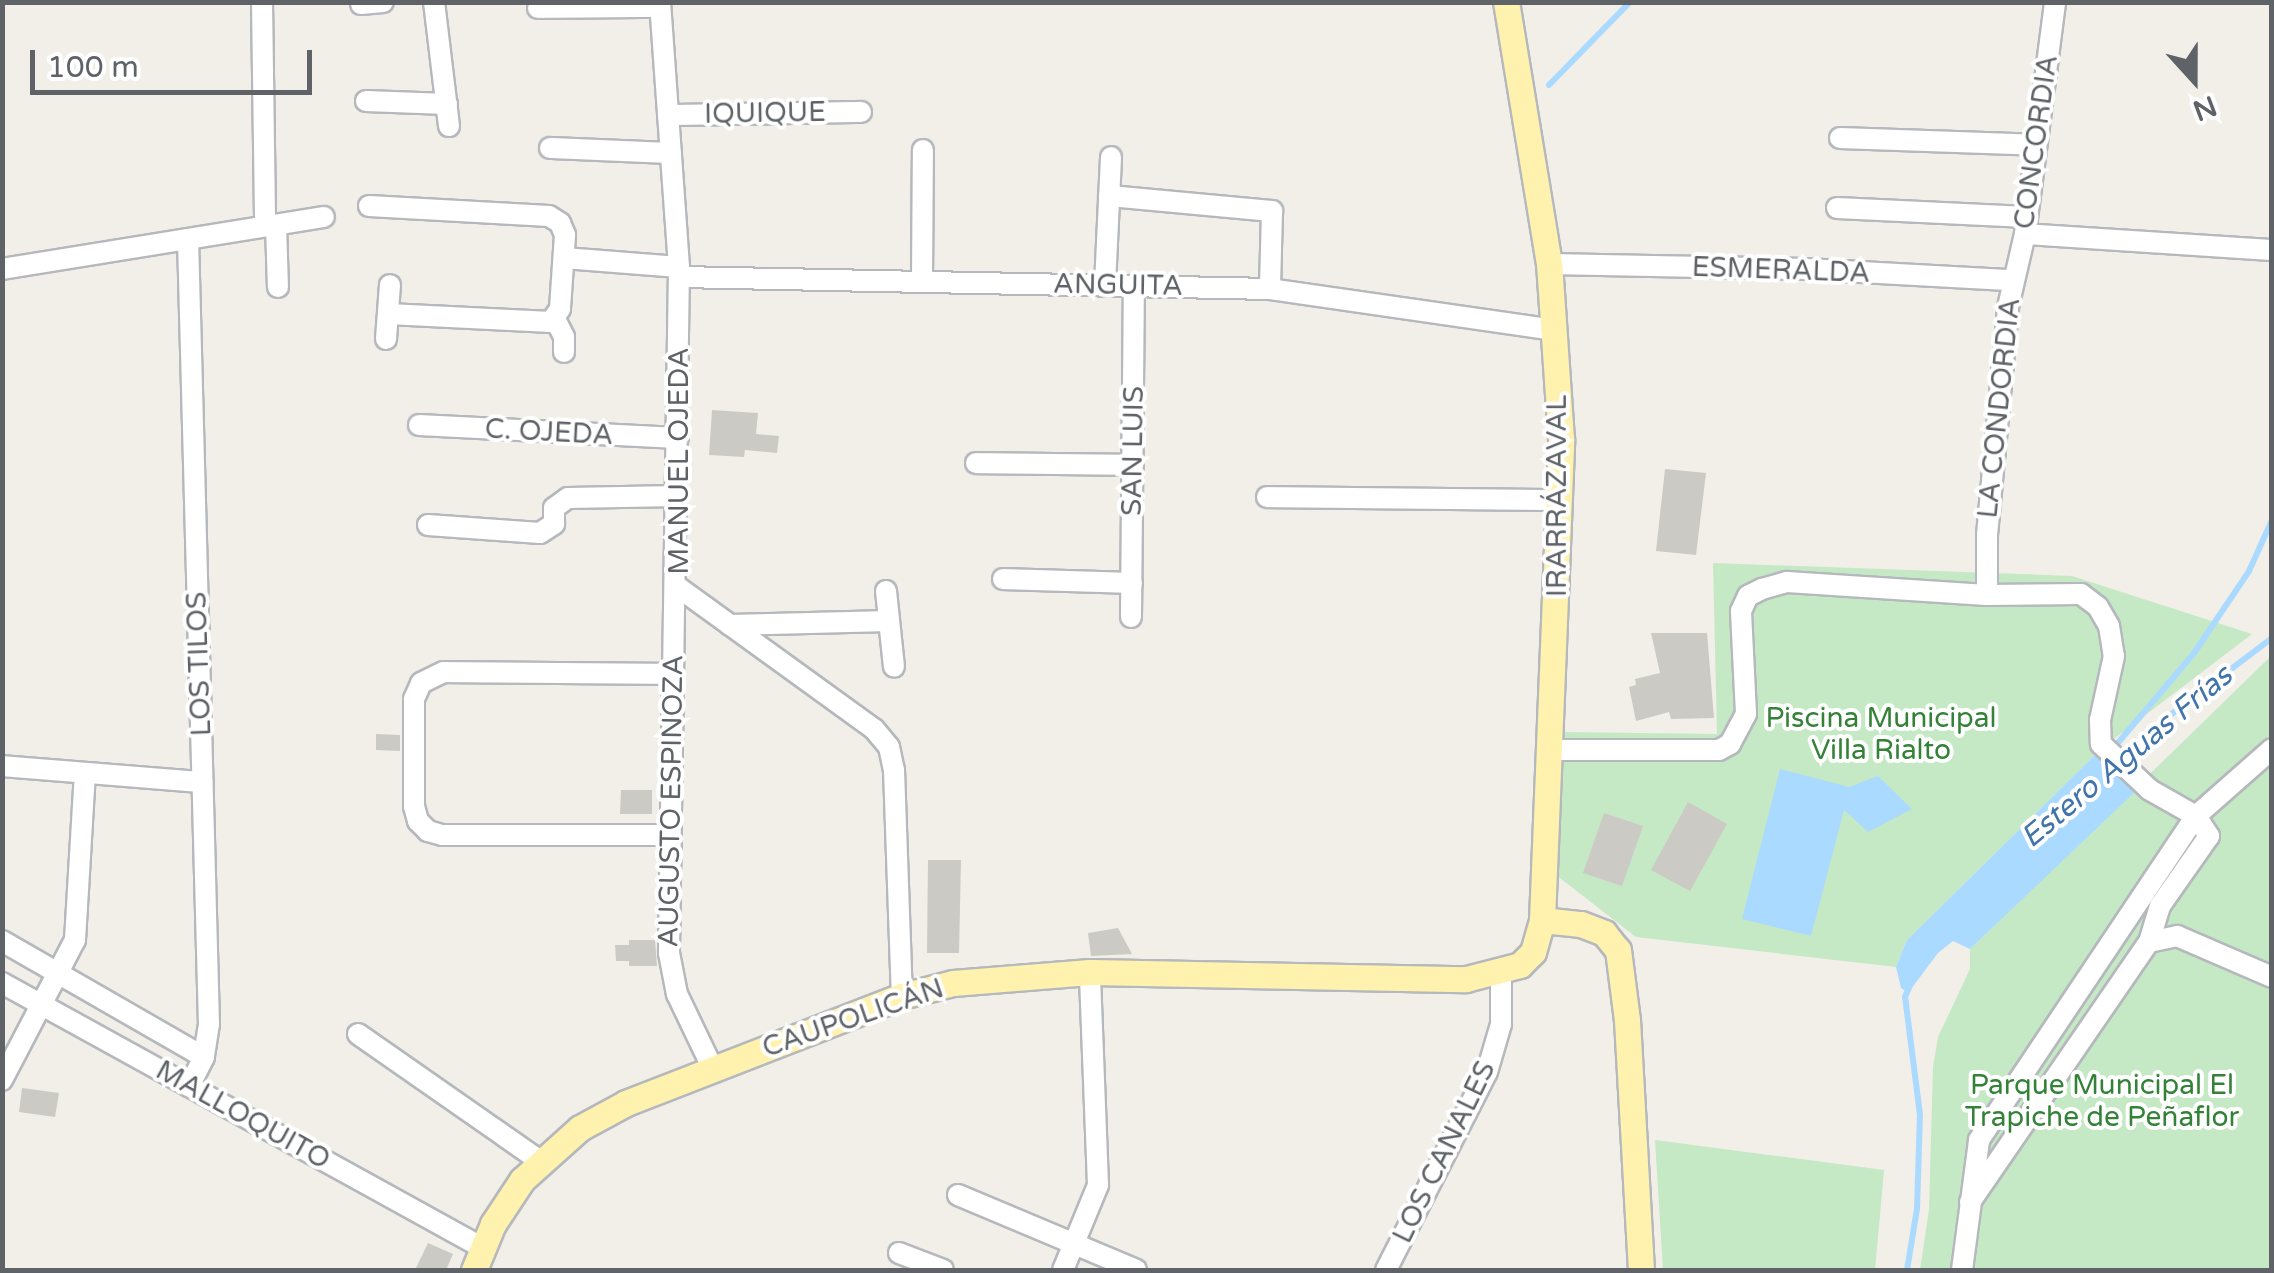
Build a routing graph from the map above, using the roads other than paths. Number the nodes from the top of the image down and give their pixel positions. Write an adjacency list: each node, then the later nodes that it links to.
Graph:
1 (262, 2): 25 (street)
2 (383, 2): 6 (street)
3 (434, 2): 10 (street)
4 (1506, 2): 29 (main road, IRARRÁZAVAL)
5 (2055, 2): 15 (street, CONCORDIA)
6 (361, 4)
7 (660, 5): 8 (street); 12 (street, MANUEL OJEDA)
8 (538, 8)
9 (366, 101): 10 (street)
10 (447, 104): 13 (street)
11 (861, 112): 12 (street, IQUIQUE)
12 (668, 115): 18 (street, MANUEL OJEDA)
13 (450, 126)
14 (1840, 138): 15 (street)
15 (2036, 145): 24 (street, CONCORDIA)
16 (550, 148): 18 (street)
17 (923, 150): 32 (street)
18 (672, 153): 31 (street, MANUEL OJEDA)
19 (1111, 157): 20 (street)
20 (1109, 196): 35 (street); 38 (street)
21 (368, 206): 28 (street)
22 (1837, 208): 24 (street)
23 (324, 217): 25 (street)
24 (2026, 225): 27 (street); 33 (street, CONCORDIA)
25 (270, 226): 26 (street); 37 (street)
26 (188, 239): 30 (street); 66 (street, LOS TILOS)
27 (2272, 250)
28 (564, 258): 31 (street, ANGUITA); 40 (street)
29 (1549, 264): 33 (street, ESMERALDA); 41 (main road, IRARRÁZAVAL)
30 (2, 268)
31 (679, 272): 32 (street, ANGUITA); 45 (street, MANUEL OJEDA)
32 (922, 280): 35 (street, ANGUITA)
33 (2012, 280): 56 (street, LA CONDORDIA)
34 (390, 285): 39 (street)
35 (1106, 285): 36 (street, ANGUITA)
36 (1134, 285): 38 (street, ANGUITA); 47 (street, SAN LUIS)
37 (278, 288)
38 (1261, 288): 41 (street, ANGUITA)
39 (388, 314): 40 (street); 42 (street)
40 (555, 319): 43 (street)
41 (1555, 330): 50 (main road, IRARRÁZAVAL)
42 (386, 340)
43 (564, 352)
44 (420, 426): 45 (street, C. OJEDA)
45 (678, 438): 48 (street, MANUEL OJEDA)
46 (976, 463): 47 (street)
47 (1133, 465): 53 (street, SAN LUIS)
48 (676, 496): 51 (street); 54 (street, MANUEL OJEDA)
49 (1267, 497): 50 (street)
50 (1560, 500): 63 (main road, IRARRÁZAVAL)
51 (428, 526)
52 (1003, 579): 53 (street)
53 (1132, 583): 57 (street, SAN LUIS)
54 (675, 584): 59 (street, MANUEL OJEDA); 61 (street, AUGUSTO ESPINOZA)
55 (886, 591): 58 (street)
56 (1987, 595): 63 (street); 67 (street)
57 (1132, 616)
58 (889, 621): 59 (street); 60 (street)
59 (730, 625): 77 (street, MANUEL OJEDA)
60 (894, 667)
61 (672, 674): 68 (street, AUGUSTO ESPINOZA); 68 (street)
62 (2272, 749): 67 (street)
63 (1550, 750): 69 (main road, IRARRÁZAVAL)
64 (2, 766): 65 (street)
65 (85, 773): 66 (street); 74 (street)
66 (202, 782): 80 (street, LOS TILOS)
67 (2196, 816): 71 (street); 86 (street)
68 (670, 834): 81 (street, AUGUSTO ESPINOZA)
69 (1542, 920): 73 (main road, IRARRÁZAVAL); 94 (main road)
70 (2, 942): 74 (street, MALLOQUITO)
71 (2149, 942): 75 (street); 86 (street)
72 (1090, 972): 73 (main road, CAUPOLICÁN); 77 (main road, CAUPOLICÁN); 87 (street)
73 (1501, 972): 93 (street, LOS CANALES)
74 (60, 974): 78 (street); 80 (street, MALLOQUITO)
75 (2272, 977)
76 (2, 983): 78 (street, MALLOQUITO)
77 (902, 996): 81 (main road, CAUPOLICÁN)
78 (43, 1006): 82 (street); 83 (street, MALLOQUITO)
79 (358, 1034): 84 (street)
80 (204, 1057): 83 (street, LOS TILOS)
81 (712, 1068): 84 (main road, CAUPOLICÁN)
82 (2, 1080)
83 (190, 1086): 89 (street, MALLOQUITO)
84 (540, 1161): 89 (main road, CAUPOLICÁN)
85 (958, 1195): 87 (street)
86 (1969, 1204): 95 (street)
87 (1075, 1245): 91 (street); 92 (street)
88 (899, 1253): 90 (street)
89 (478, 1259)
90 (943, 1270)
91 (1063, 1270)
92 (1136, 1270)
93 (1386, 1270)
94 (1641, 1270)
95 (1962, 1270)

